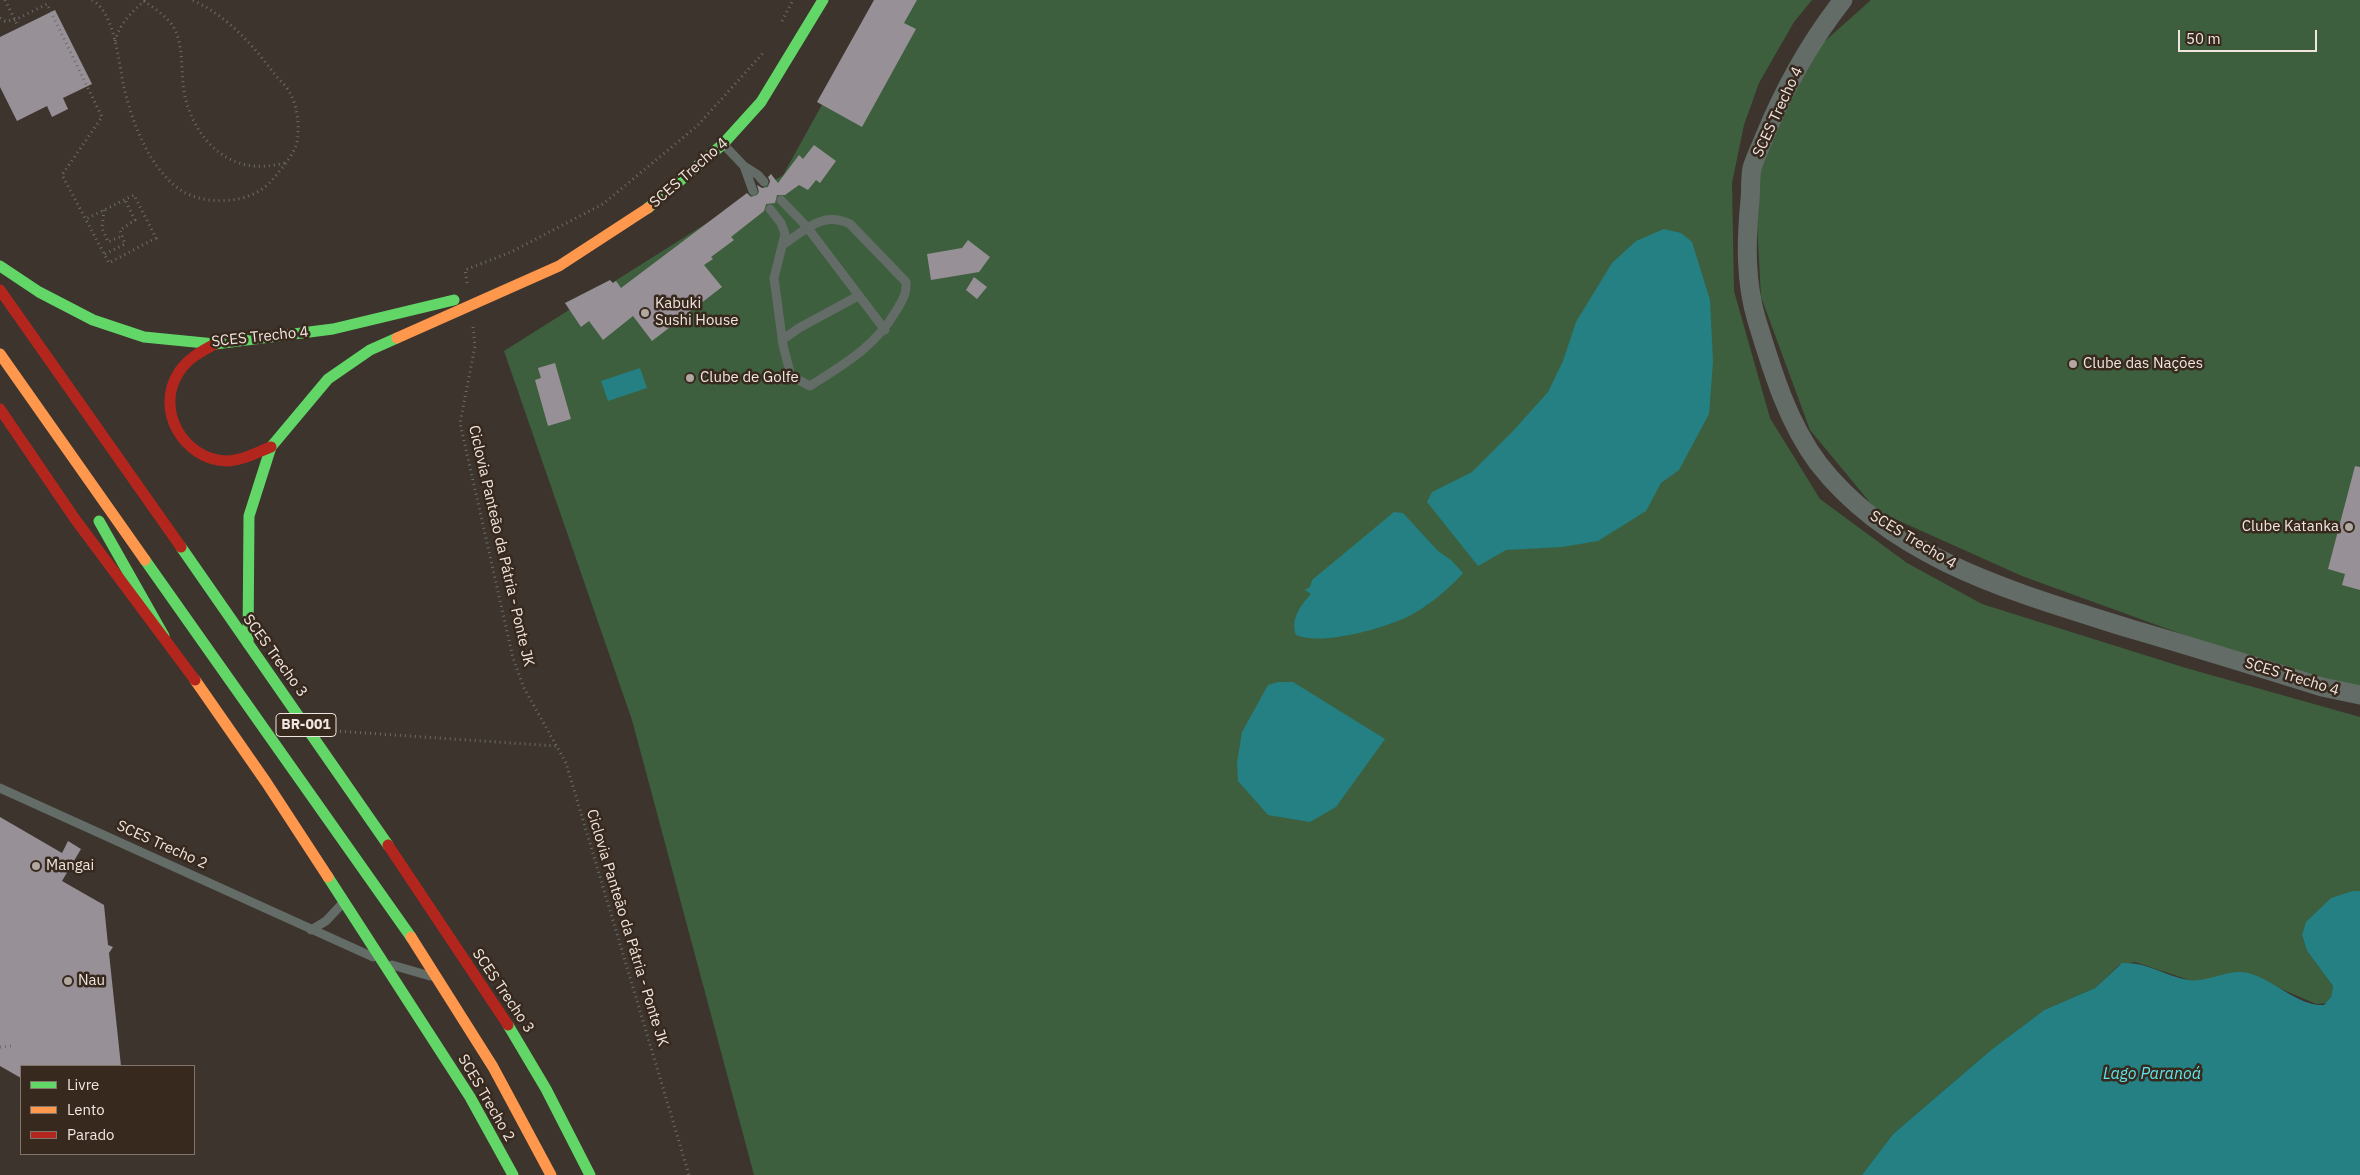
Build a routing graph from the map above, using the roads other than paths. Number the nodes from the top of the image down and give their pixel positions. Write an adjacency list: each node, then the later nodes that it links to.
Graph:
1 (823, 0): 3 (main road, SCES Trecho 4)
2 (1843, 0): 25 (street, SCES Trecho 4)
3 (723, 144): 4 (lane); 14 (main road, SCES Trecho 4)
4 (744, 166): 5 (lane); 6 (lane)
5 (764, 182)
6 (753, 191)
7 (781, 200): 9 (lane)
8 (770, 209): 10 (lane)
9 (807, 227): 10 (lane); 13 (lane); 15 (lane)
10 (784, 244): 16 (lane)
11 (0, 266): 17 (main road, SCES Trecho 4)
12 (0, 290): 24 (main road, SCES Trecho 3 / BR-001)
13 (858, 296): 15 (lane); 16 (lane)
14 (469, 302): 17 (main road, SCES Trecho 4); 21 (main road, SCES Trecho 4)
15 (885, 330): 16 (lane)
16 (782, 340)
17 (215, 344): 21 (main road)
18 (0, 354): 22 (main road, BR-001)
19 (3, 414): 20 (lane); 23 (main road)
20 (0, 430)
21 (271, 447): 24 (main road, SCES Trecho 4)
22 (71, 456): 23 (main road); 30 (main road, BR-001)
23 (164, 636): 27 (main road)
24 (248, 644): 33 (main road, SCES Trecho 3 / BR-001)
25 (2360, 695)
26 (0, 788): 28 (lane, SCES Trecho 2)
27 (344, 900): 28 (lane); 29 (main road)
28 (311, 930): 29 (lane, SCES Trecho 2)
29 (384, 961): 30 (lane, SCES Trecho 2); 31 (main road, SCES Trecho 2)
30 (437, 978): 32 (main road, BR-001)
31 (513, 1175)
32 (551, 1175)
33 (590, 1175)

